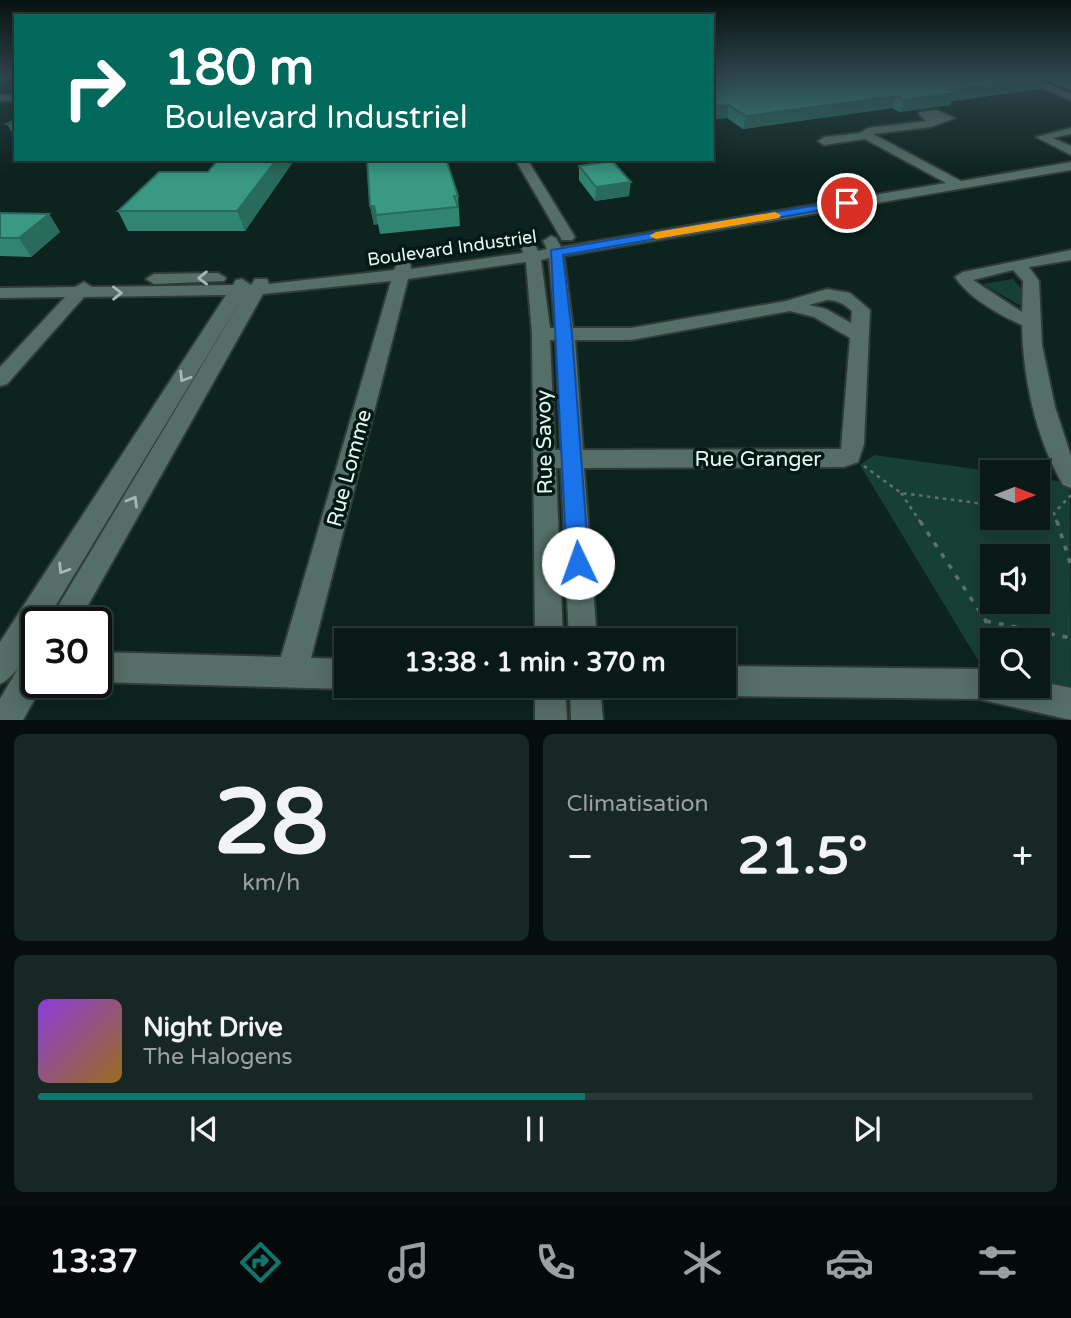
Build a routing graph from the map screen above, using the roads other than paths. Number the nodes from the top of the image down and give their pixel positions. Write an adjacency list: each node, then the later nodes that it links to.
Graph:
1 (948, 120): 3 (street)
2 (1071, 131): 5 (street)
3 (865, 134): 4 (street); 8 (street)
4 (824, 141)
5 (1070, 153): 8 (street, Boulevard Industriel)
6 (522, 161): 10 (street)
7 (1071, 166): 9 (street, Boulevard Industriel)
8 (941, 175): 9 (street); 10 (street, Boulevard Industriel)
9 (957, 184): 10 (street, Boulevard Industriel)
10 (558, 243): 11 (street, Boulevard Industriel); 21 (street, Rue Savoy)
11 (531, 250): 14 (street, Boulevard Industriel); 20 (street, Rue Savoy)
12 (1071, 255): 13 (street)
13 (1016, 265): 19 (street); 19 (street)
14 (403, 269): 16 (street, Boulevard Industriel); 35 (street, Rue Lomme)
15 (0, 280): 17 (street, Boulevard Industriel)
16 (251, 283): 17 (street, Boulevard Industriel); 24 (street, one-way to 24); 25 (street)
17 (79, 286): 18 (street, Boulevard Industriel); 22 (street); 23 (street)
18 (0, 293)
19 (1031, 322): 28 (street)
20 (541, 334): 21 (street, Rue Granger); 26 (street, Rue Savoy)
21 (565, 334): 27 (street, Rue Savoy); 27 (street, Rue Granger)
22 (0, 362)
23 (0, 379)
24 (144, 440): 25 (street); 33 (street, one-way to 33)
25 (169, 441): 29 (street, one-way to 25)
26 (544, 459): 27 (street, Rue Granger); 30 (street, Rue Savoy)
27 (572, 459): 31 (street, Rue Savoy)
28 (1071, 478)
29 (71, 607)
30 (549, 628)
31 (582, 628)
32 (21, 666): 33 (street)
33 (1, 667)
34 (112, 667): 35 (street)
35 (292, 672): 36 (street)
36 (334, 674)
37 (736, 681): 41 (street)
38 (21, 692): 42 (street)
39 (550, 698): 43 (street)
40 (586, 698): 44 (street)
41 (1071, 704)
42 (5, 719)
43 (551, 719)
44 (587, 719)

